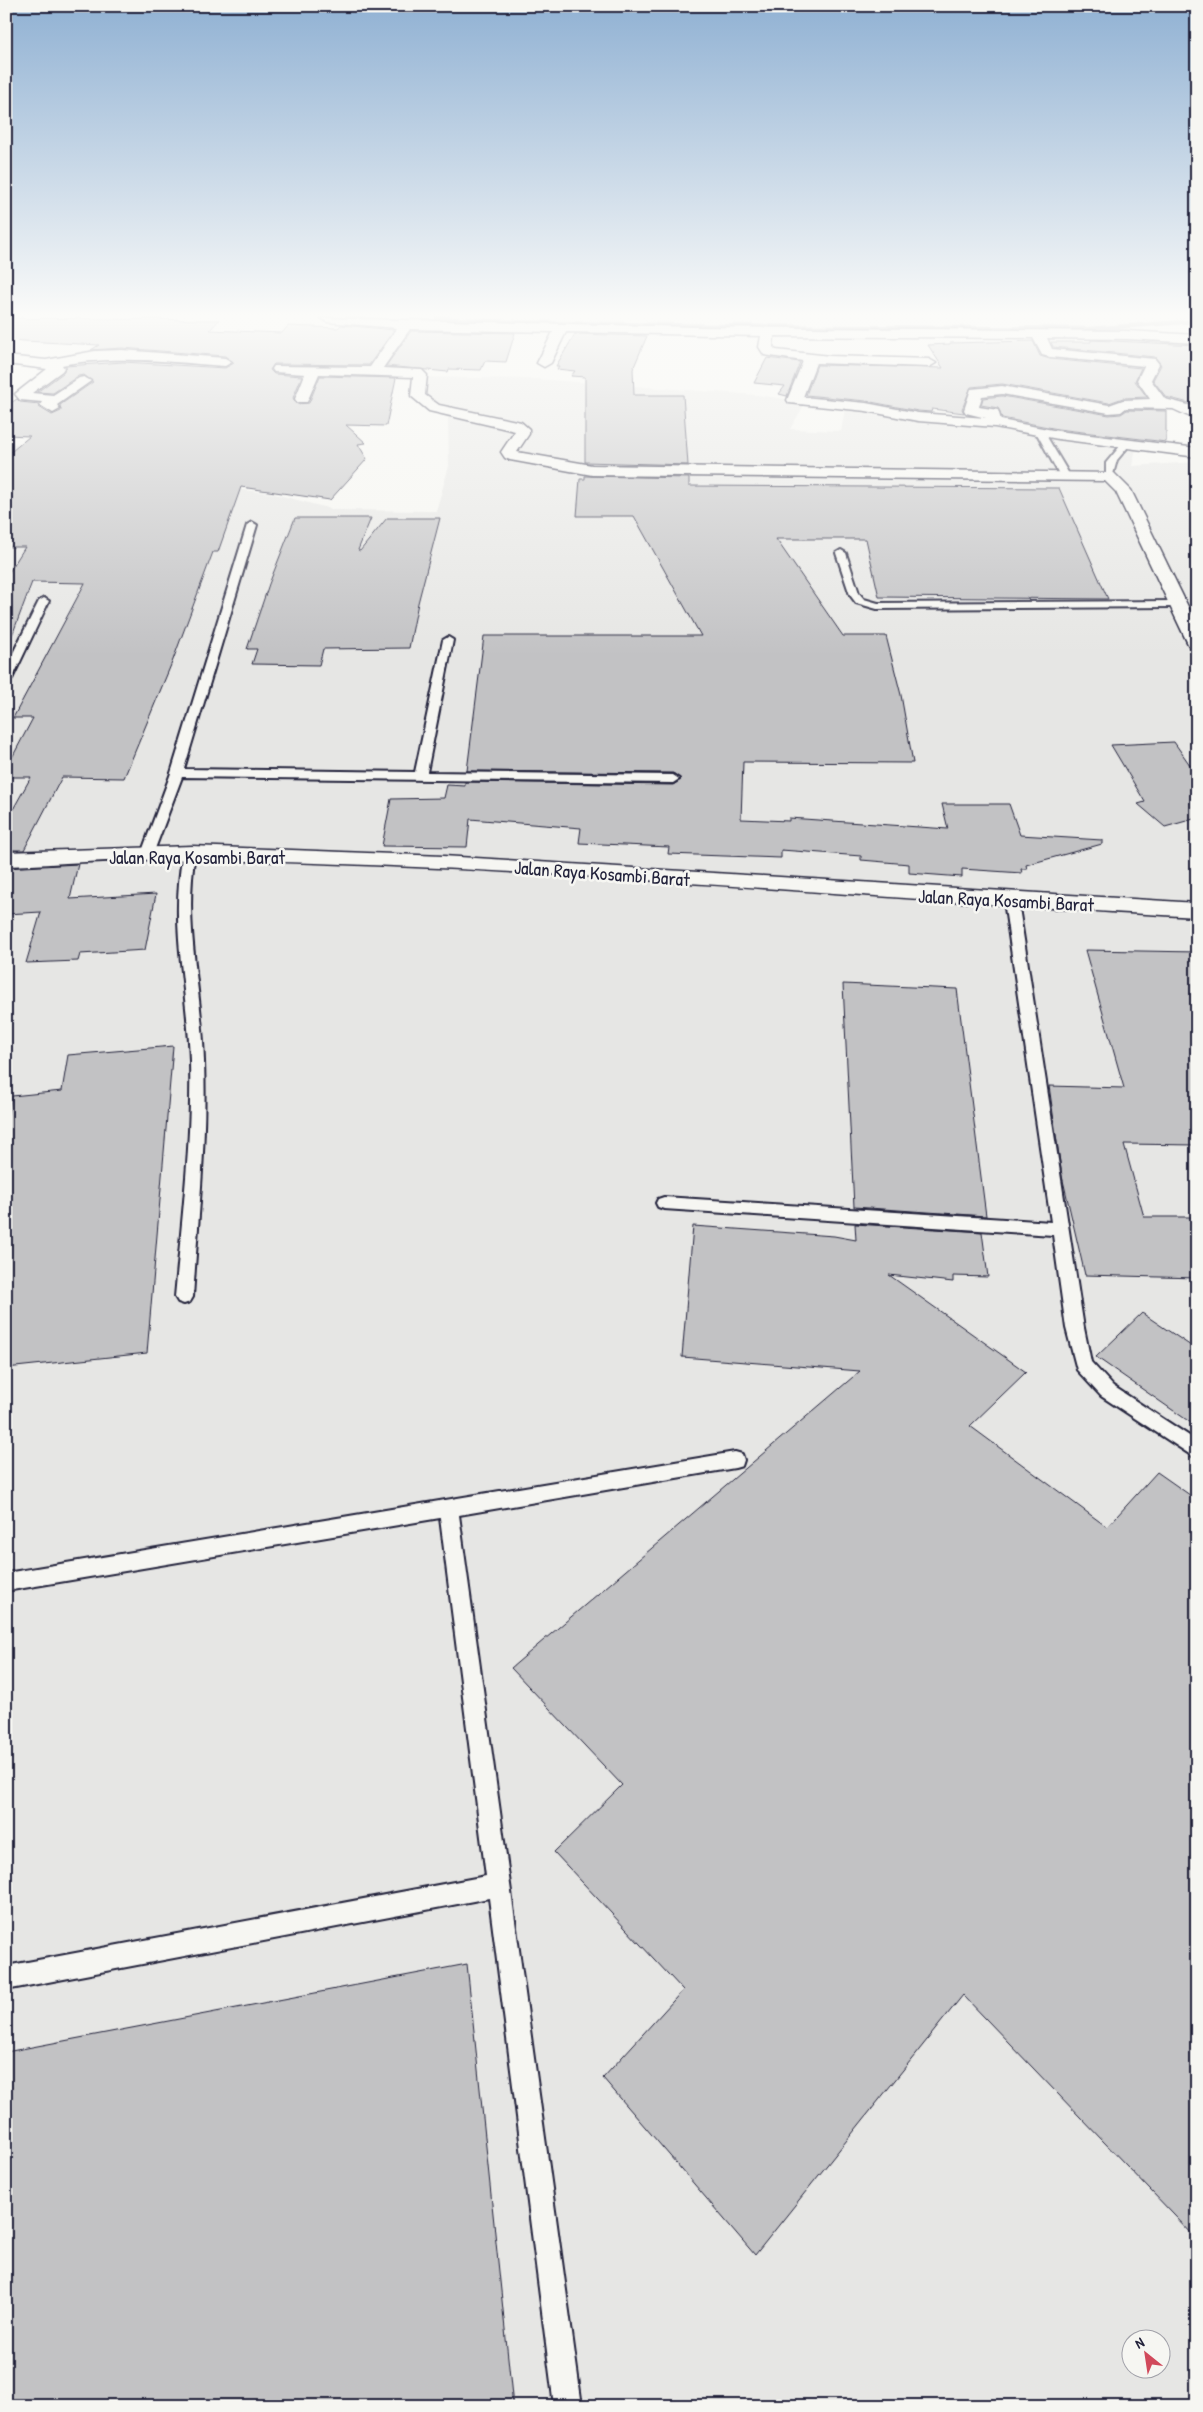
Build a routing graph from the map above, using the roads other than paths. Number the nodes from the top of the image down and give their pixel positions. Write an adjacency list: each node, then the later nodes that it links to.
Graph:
1 (521, 431): 6 (street)
2 (1032, 431): 3 (street)
3 (1040, 432): 5 (street); 6 (lane)
4 (1124, 447): 7 (lane)
5 (1197, 453)
6 (1064, 474): 7 (street)
7 (1109, 476): 11 (street)
8 (252, 525): 15 (lane)
9 (840, 553): 11 (lane)
10 (44, 601): 14 (lane)
11 (1178, 604): 13 (street)
12 (448, 640): 16 (lane)
13 (1197, 644)
14 (6, 679)
15 (177, 773): 16 (lane); 19 (lane)
16 (420, 777): 17 (lane)
17 (673, 779)
18 (189, 853): 19 (street, Jalan Raya Kosambi Barat); 21 (street, Jalan Raya Kosambi Barat); 25 (lane)
19 (147, 854): 20 (street, Jalan Raya Kosambi Barat)
20 (6, 859)
21 (1012, 901): 22 (street, Jalan Raya Kosambi Barat); 24 (lane)
22 (1197, 910)
23 (664, 1203): 24 (lane)
24 (1060, 1229): 26 (lane)
25 (184, 1297)
26 (1197, 1451)
27 (735, 1460): 28 (lane)
28 (448, 1508): 29 (lane); 30 (lane)
29 (6, 1582)
30 (498, 1885): 31 (lane); 32 (lane)
31 (6, 1978)
32 (568, 2406)

